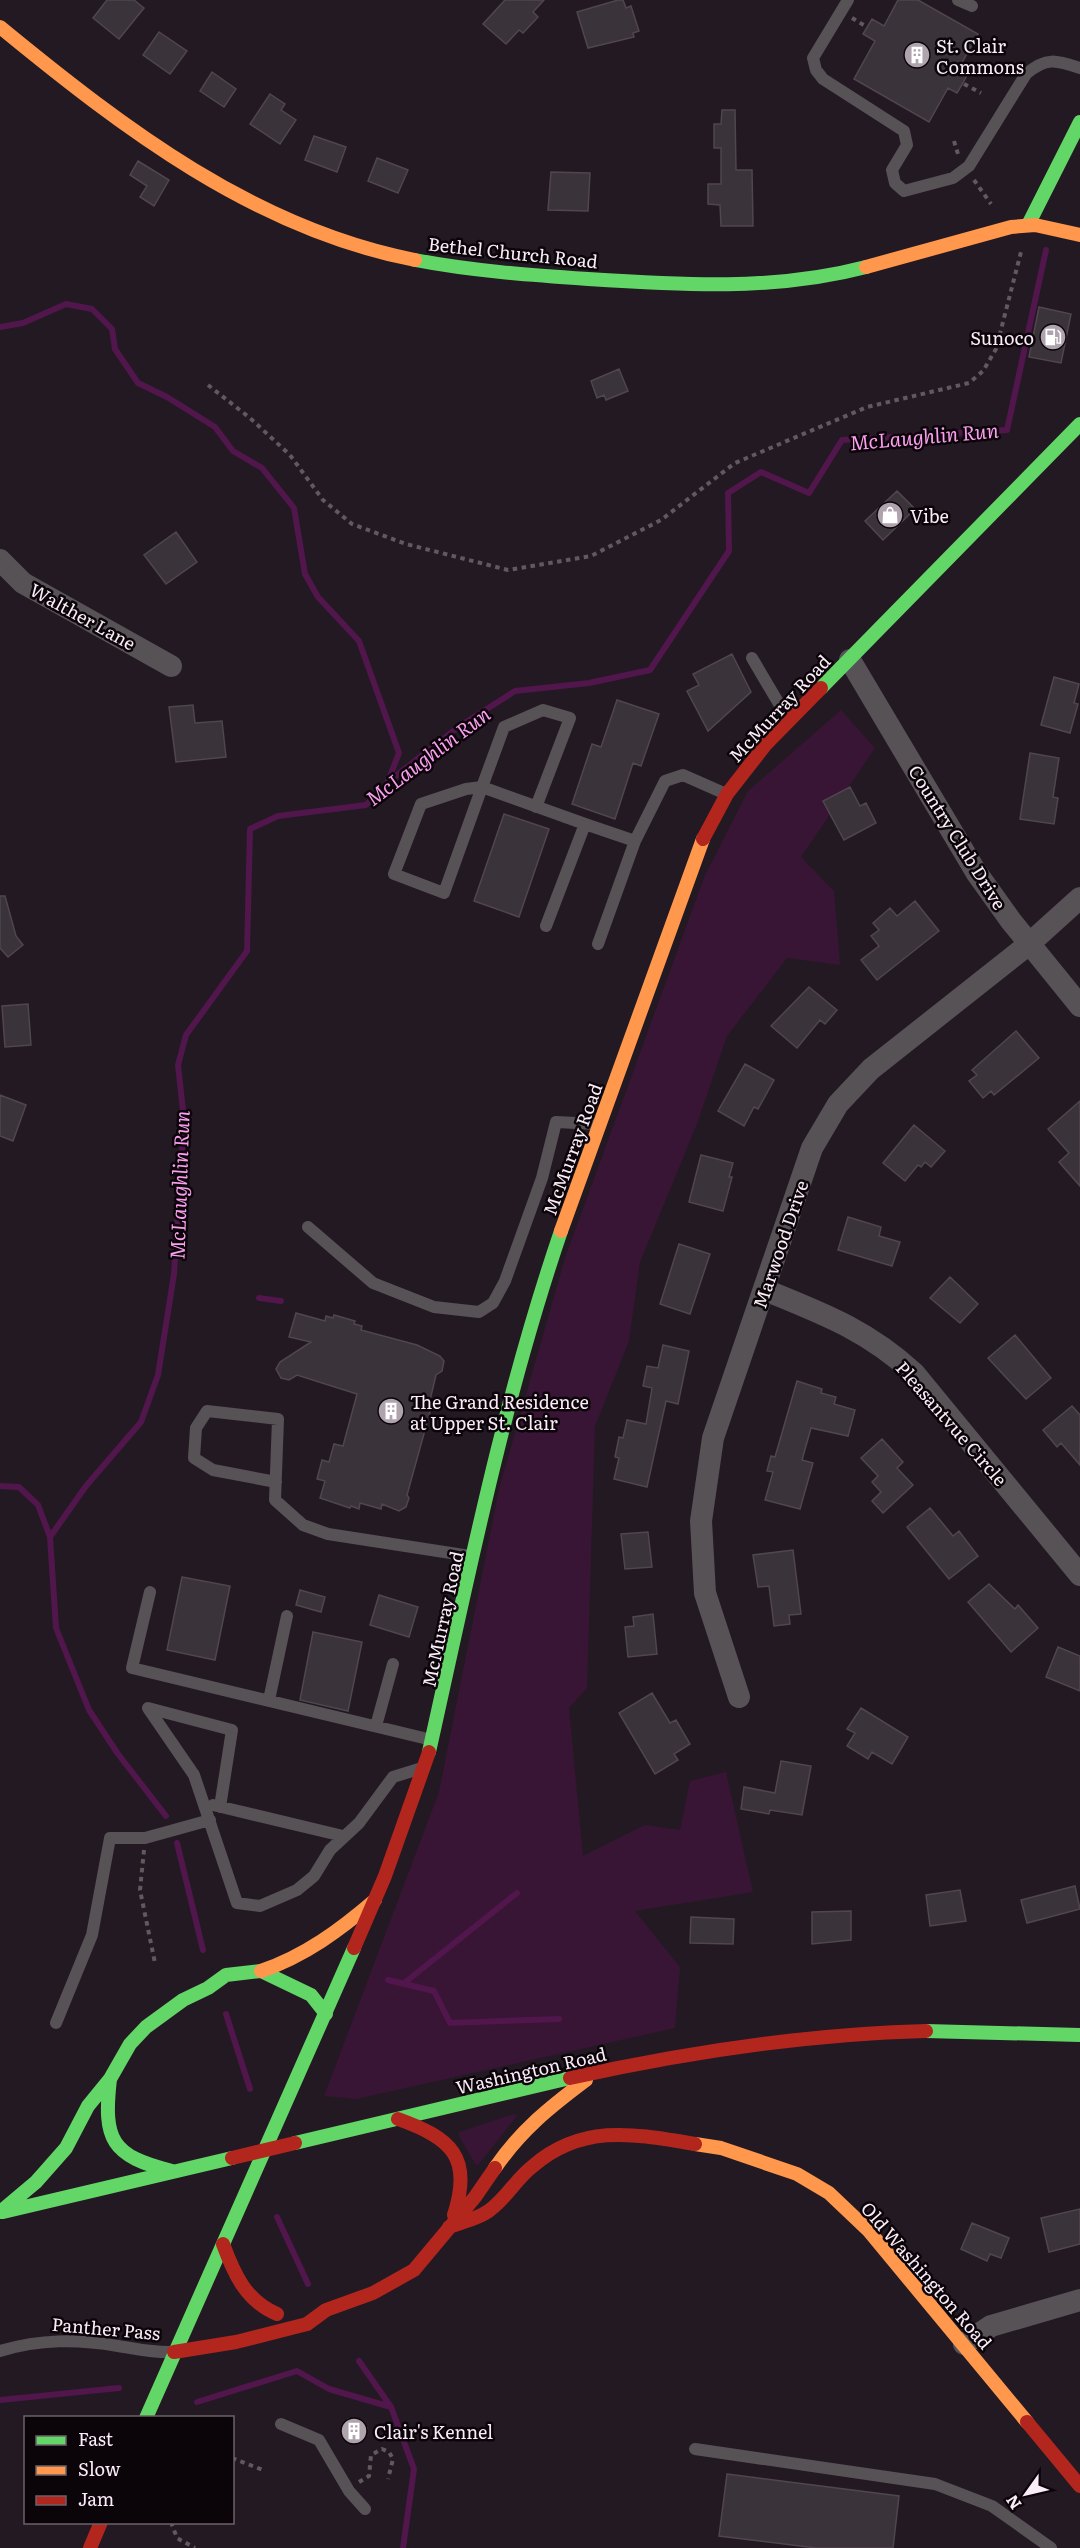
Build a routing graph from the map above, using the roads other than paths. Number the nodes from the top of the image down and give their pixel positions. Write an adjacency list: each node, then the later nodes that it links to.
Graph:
1 (848, 0): 5 (lane)
2 (958, 0): 3 (lane)
3 (972, 6)
4 (0, 27): 7 (main road, Bethel Church Road)
5 (1080, 68)
6 (1078, 130): 7 (main road)
7 (1028, 225): 8 (main road, Bethel Church Road)
8 (1080, 235)
9 (1080, 424): 12 (main road, McMurray Road)
10 (0, 560): 13 (street, Walther Lane)
11 (752, 658): 14 (lane)
12 (850, 660): 14 (main road, McMurray Road); 23 (street, Country Club Drive)
13 (171, 666)
14 (788, 720): 16 (main road, McMurray Road)
15 (482, 787): 15 (lane); 17 (lane); 17 (lane)
16 (727, 794): 19 (lane); 25 (main road, McMurray Road)
17 (536, 807): 18 (lane)
18 (585, 824): 19 (lane); 21 (lane)
19 (635, 841): 22 (lane)
20 (1080, 898): 23 (street, Marwood Drive)
21 (546, 926)
22 (598, 944)
23 (1029, 944): 24 (street, Country Club Drive); 27 (street, Marwood Drive)
24 (1080, 1006)
25 (600, 1125): 26 (lane); 29 (main road, McMurray Road)
26 (308, 1227)
27 (765, 1290): 30 (street, Pleasantvue Circle); 34 (street, Marwood Drive)
28 (276, 1482): 28 (lane); 29 (lane)
29 (474, 1557): 37 (main road, McMurray Road)
30 (1080, 1575)
31 (150, 1592): 35 (lane)
32 (287, 1616): 35 (lane)
33 (393, 1664): 36 (lane)
34 (739, 1697)
35 (269, 1700): 36 (lane)
36 (376, 1726): 37 (lane)
37 (433, 1740): 38 (main road, McMurray Road)
38 (426, 1767): 42 (lane); 43 (main road, McMurray Road)
39 (205, 1803): 40 (lane); 40 (lane); 41 (lane)
40 (220, 1807): 42 (lane)
41 (210, 1820): 42 (lane); 49 (lane)
42 (343, 1836)
43 (375, 1900): 44 (main road); 48 (main road, McMurray Road)
44 (261, 1971): 45 (main road); 48 (main road)
45 (208, 1988): 46 (main road); 52 (main road)
46 (228, 1993)
47 (310, 2013): 48 (main road)
48 (326, 2014): 57 (main road, McMurray Road)
49 (56, 2023)
50 (1080, 2035): 51 (main road, Washington Road)
51 (595, 2073): 53 (main road, Washington Road); 56 (main road)
52 (110, 2079): 54 (main road); 55 (main road)
53 (398, 2119): 54 (main road, Washington Road, bridge); 56 (main road)
54 (173, 2172): 55 (main road, Washington Road)
55 (0, 2212)
56 (449, 2227): 59 (main road); 63 (main road, Old Washington Road)
57 (223, 2244): 60 (main road); 65 (main road, McMurray Road)
58 (1080, 2300): 63 (street)
59 (326, 2310): 60 (main road); 65 (main road)
60 (277, 2314): 61 (main road)
61 (255, 2320)
62 (224, 2330): 65 (main road)
63 (963, 2344): 69 (main road, Old Washington Road)
64 (0, 2351): 65 (lane, Panther Pass)
65 (174, 2352): 66 (main road, McMurray Road)
66 (147, 2416)
67 (281, 2424): 70 (lane)
68 (695, 2449): 73 (lane)
69 (1080, 2486)
70 (365, 2509)
71 (101, 2524): 72 (main road)
72 (90, 2548)
73 (1051, 2548)

